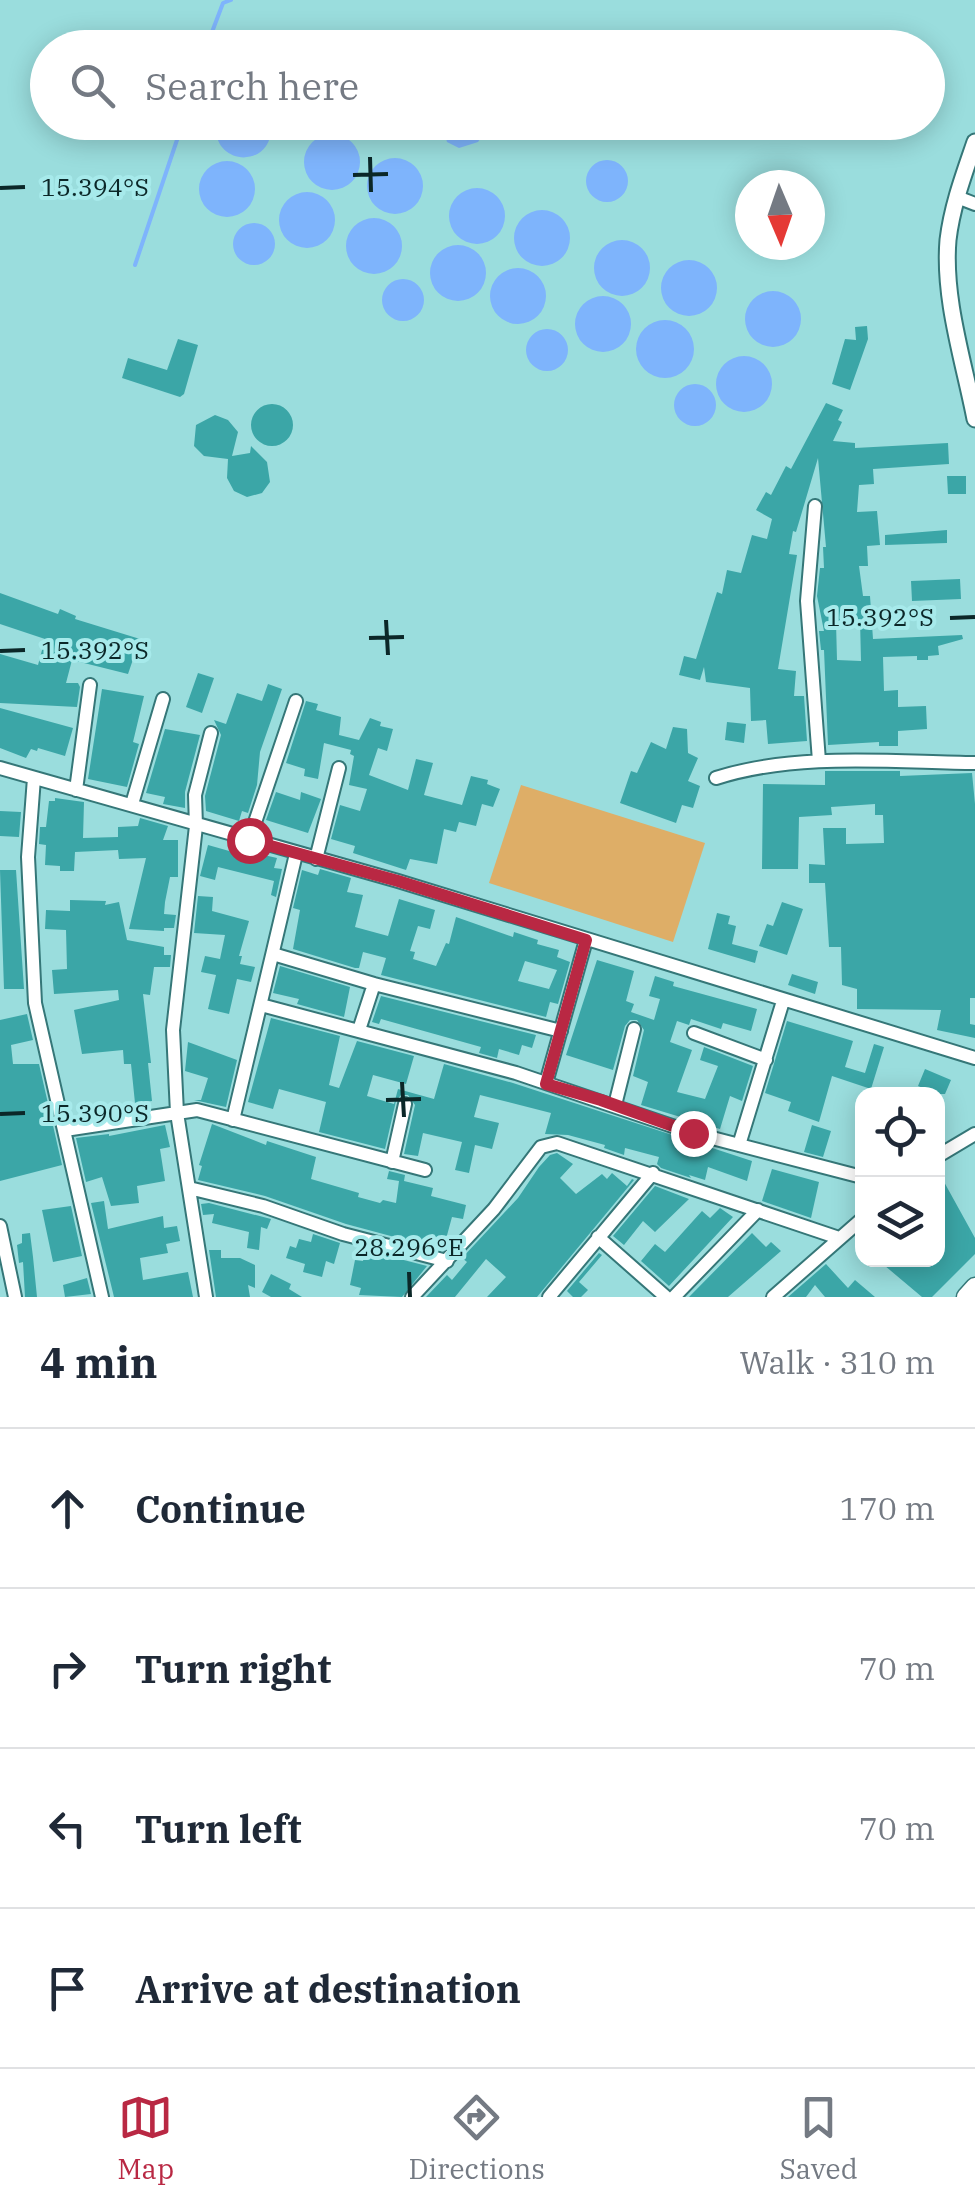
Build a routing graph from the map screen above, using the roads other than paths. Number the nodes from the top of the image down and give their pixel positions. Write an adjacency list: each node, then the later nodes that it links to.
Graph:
1 (975, 142): 2 (street)
2 (957, 197): 3 (street); 4 (street)
3 (975, 204)
4 (975, 419)
5 (815, 506): 10 (street)
6 (90, 685): 16 (street)
7 (163, 699): 17 (street)
8 (296, 700): 19 (street)
9 (211, 734): 18 (street)
10 (819, 761): 11 (street); 15 (street)
11 (975, 763)
12 (0, 768): 14 (street)
13 (339, 768): 21 (street)
14 (34, 778): 16 (street); 38 (street)
15 (716, 778)
16 (76, 790): 17 (street)
17 (132, 804): 18 (street)
18 (196, 826): 19 (street); 36 (street)
19 (249, 840): 20 (street)
20 (296, 854): 21 (street); 23 (street)
21 (316, 859): 22 (street)
22 (586, 940): 25 (street); 29 (street)
23 (273, 954): 24 (street); 26 (street)
24 (374, 984): 28 (street); 29 (street)
25 (784, 1001): 31 (street); 32 (street)
26 (262, 1004): 28 (street); 37 (street)
27 (634, 1029): 35 (street)
28 (359, 1030): 33 (street)
29 (560, 1031): 33 (street)
30 (694, 1033): 32 (street)
31 (975, 1058)
32 (766, 1060): 40 (street)
33 (546, 1084): 35 (street)
34 (404, 1104): 42 (street)
35 (615, 1105): 40 (street)
36 (178, 1112): 37 (street); 38 (street); 46 (street)
37 (233, 1120): 42 (street)
38 (64, 1130): 55 (street)
39 (975, 1134): 41 (street)
40 (738, 1145): 45 (street)
41 (945, 1152)
42 (392, 1162): 43 (street)
43 (425, 1170)
44 (653, 1174): 47 (street); 50 (street); 52 (street)
45 (855, 1175)
46 (189, 1188): 52 (street); 56 (street)
47 (758, 1210): 51 (street); 60 (street)
48 (855, 1224): 51 (street)
49 (0, 1226): 54 (street)
50 (598, 1238): 58 (street); 59 (street)
51 (840, 1238): 61 (street)
52 (447, 1262): 57 (street)
53 (975, 1287): 62 (main road)
54 (15, 1297)
55 (102, 1297)
56 (206, 1297)
57 (412, 1297)
58 (549, 1297)
59 (666, 1297)
60 (674, 1297)
61 (773, 1297)
62 (966, 1297)

